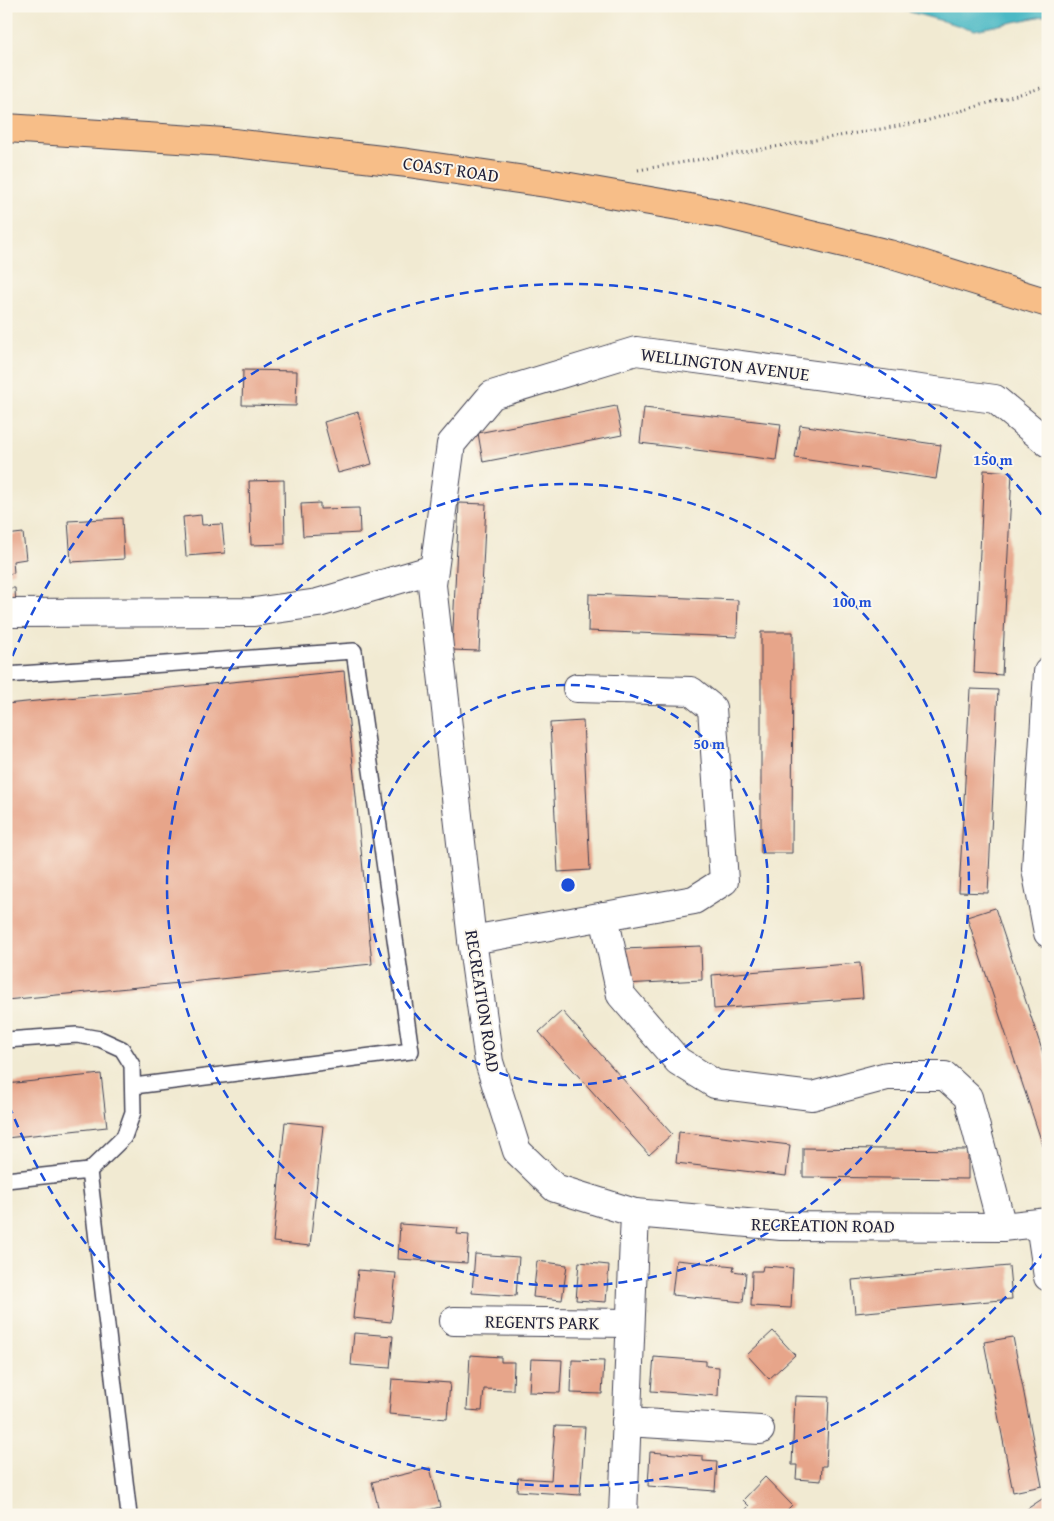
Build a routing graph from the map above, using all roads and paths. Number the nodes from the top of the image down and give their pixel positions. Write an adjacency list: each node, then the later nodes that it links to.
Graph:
1 (1048, 86): 3 (path)
2 (6, 128): 4 (main road, COAST ROAD)
3 (631, 171)
4 (1048, 303)
5 (1048, 443): 6 (street, WELLINGTON AVENUE)
6 (434, 569): 7 (street); 13 (street, RECREATION ROAD)
7 (6, 614)
8 (1048, 672): 12 (street)
9 (6, 674): 15 (lane)
10 (577, 688): 11 (street)
11 (604, 916): 13 (street); 20 (street)
12 (1047, 927)
13 (472, 940): 18 (street, RECREATION ROAD)
14 (6, 1040): 15 (lane)
15 (134, 1086): 16 (lane)
16 (89, 1171): 17 (lane); 26 (lane)
17 (6, 1180)
18 (635, 1213): 20 (street, RECREATION ROAD); 23 (street)
19 (1044, 1223): 20 (street, RECREATION ROAD); 21 (street)
20 (1002, 1227)
21 (1048, 1277)
22 (454, 1321): 23 (street, REGENTS PARK)
23 (630, 1323): 24 (street)
24 (626, 1422): 25 (street); 27 (street)
25 (760, 1430)
26 (129, 1515)
27 (623, 1515)

